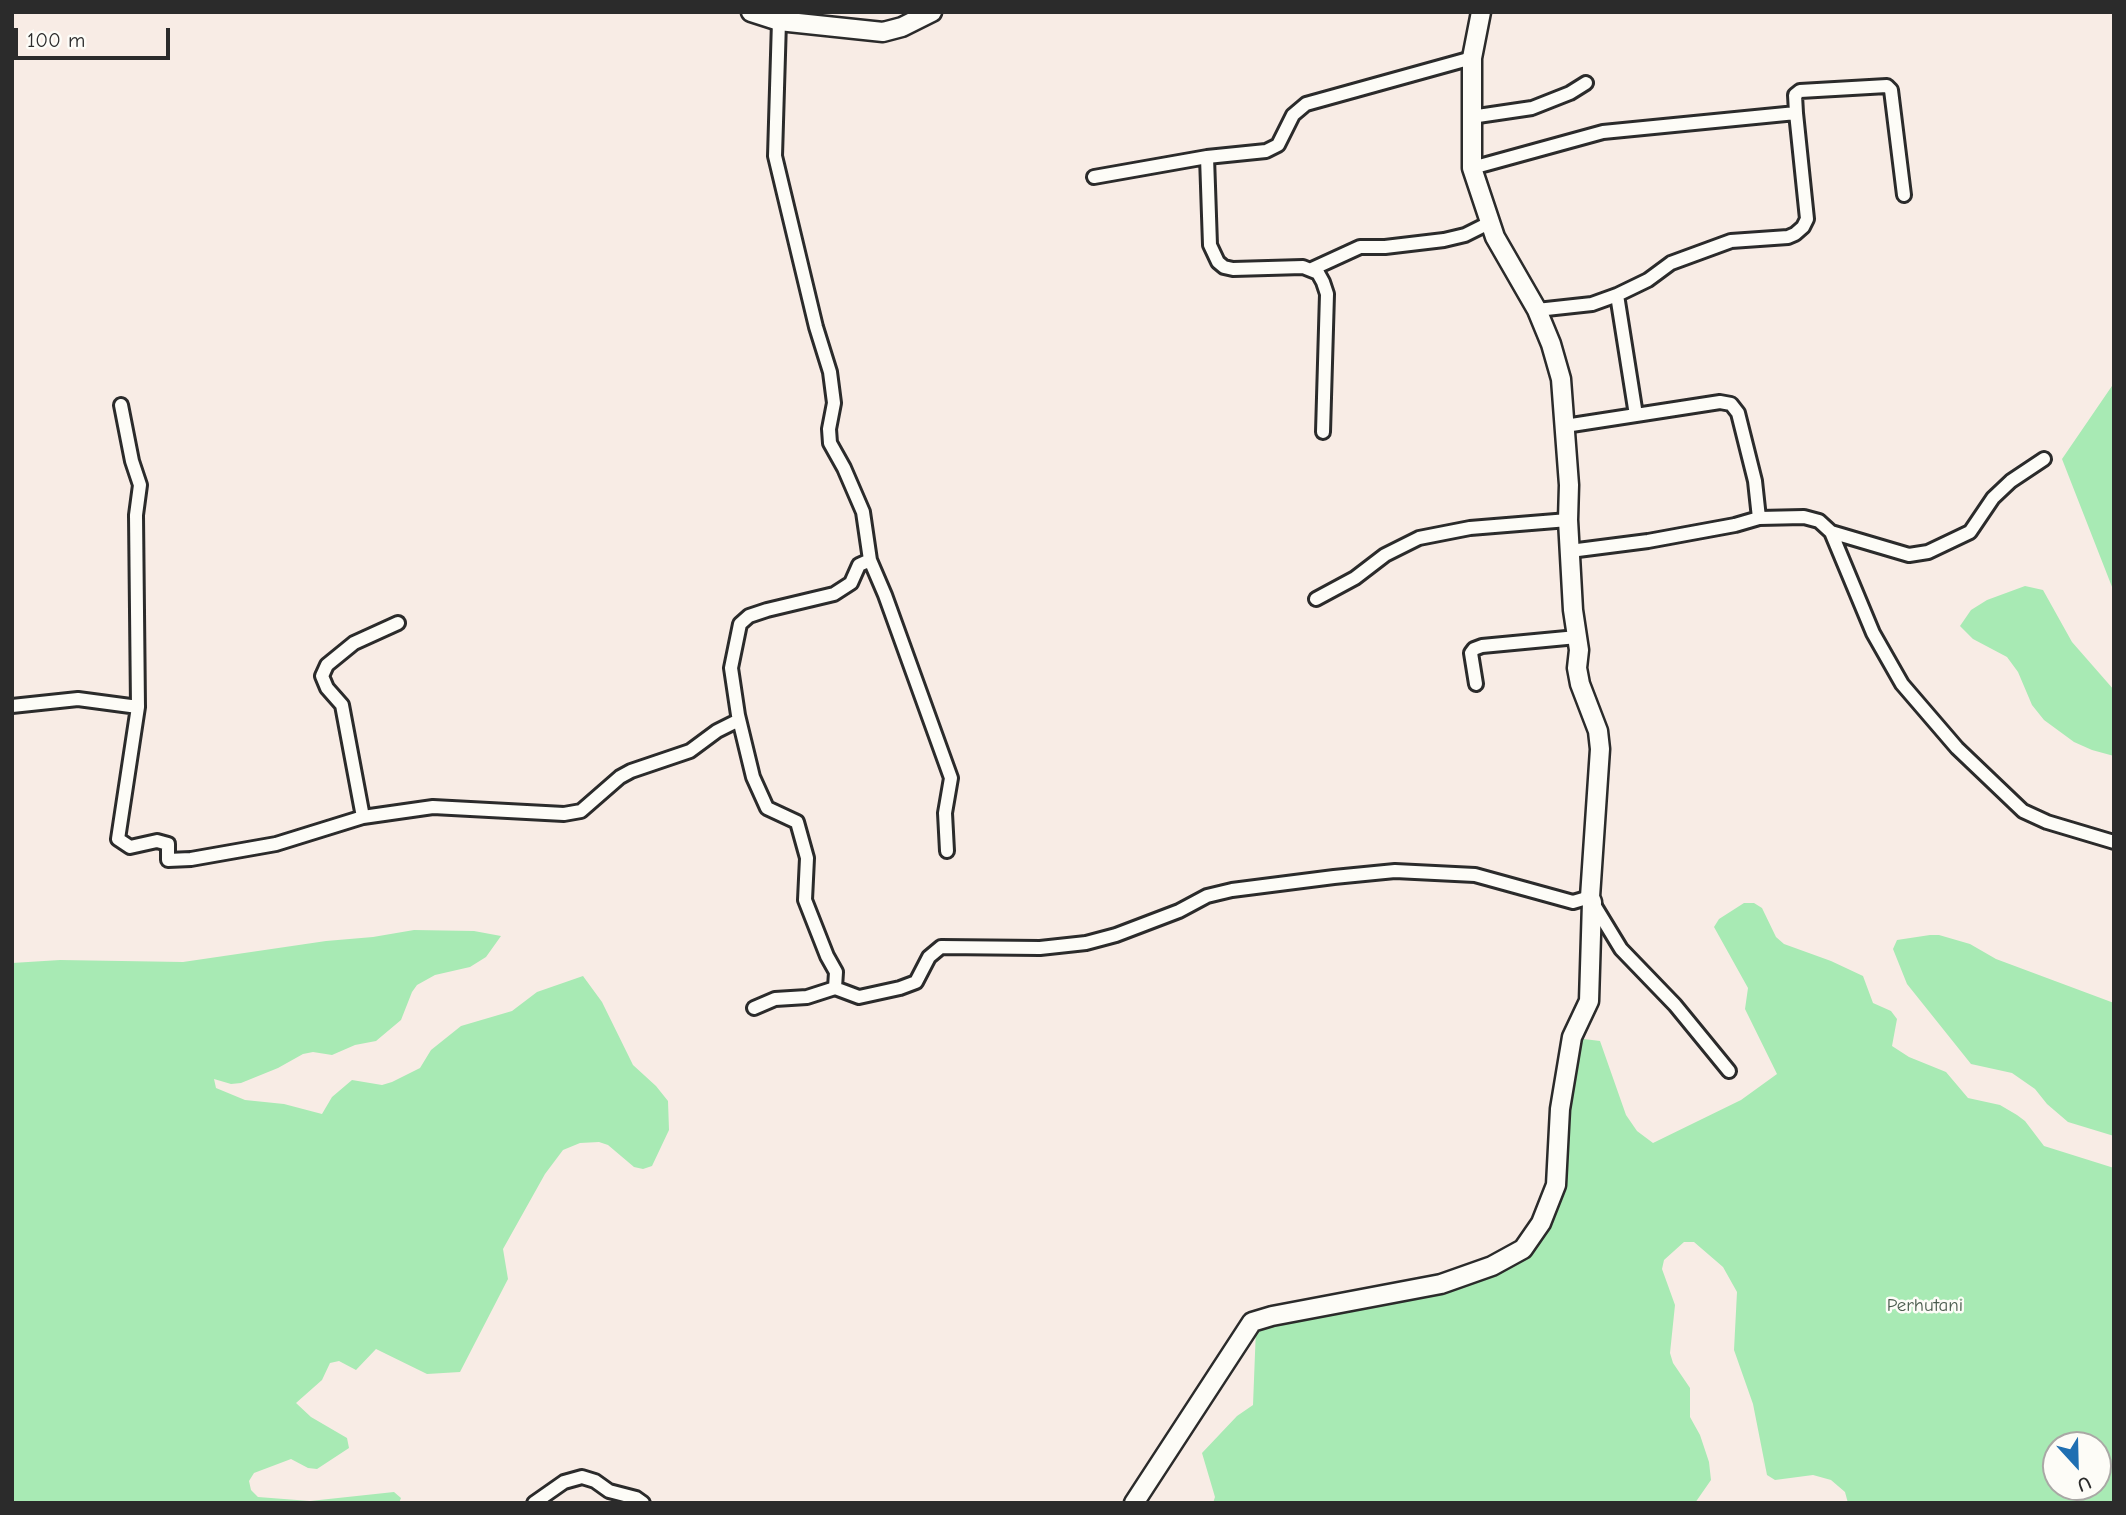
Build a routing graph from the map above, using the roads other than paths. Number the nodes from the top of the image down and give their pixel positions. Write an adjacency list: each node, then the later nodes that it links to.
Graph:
1 (751, 12): 4 (street)
2 (932, 12): 4 (street)
3 (1481, 12): 5 (street)
4 (779, 21): 26 (street)
5 (1472, 58): 8 (street); 9 (street)
6 (1586, 83): 8 (street)
7 (1796, 113): 10 (street); 12 (street); 15 (street)
8 (1471, 117): 10 (street)
9 (1208, 157): 11 (street); 14 (street)
10 (1472, 169): 13 (street)
11 (1094, 177)
12 (1904, 195)
13 (1489, 223): 14 (street); 16 (street)
14 (1312, 269): 20 (street)
15 (1617, 295): 16 (street); 18 (street)
16 (1537, 310): 19 (street)
17 (121, 405): 32 (street)
18 (1636, 415): 19 (street); 22 (street)
19 (1565, 426): 23 (street)
20 (1323, 432)
21 (2044, 459): 24 (street)
22 (1759, 518): 24 (street); 25 (street)
23 (1568, 520): 25 (street); 27 (street)
24 (1831, 532): 35 (street)
25 (1570, 551): 29 (street)
26 (870, 560): 33 (street); 36 (street)
27 (1316, 599)
28 (398, 623): 34 (street)
29 (1577, 637): 30 (street); 37 (street)
30 (1476, 684)
31 (12, 706): 32 (street)
32 (138, 707): 34 (street)
33 (739, 720): 34 (street); 38 (street)
34 (363, 817)
35 (2114, 842)
36 (947, 851)
37 (1591, 900): 38 (street); 40 (street); 43 (street)
38 (835, 988): 39 (street)
39 (754, 1008)
40 (1729, 1071)
41 (534, 1503): 42 (street)
42 (643, 1503)
43 (1134, 1503)

